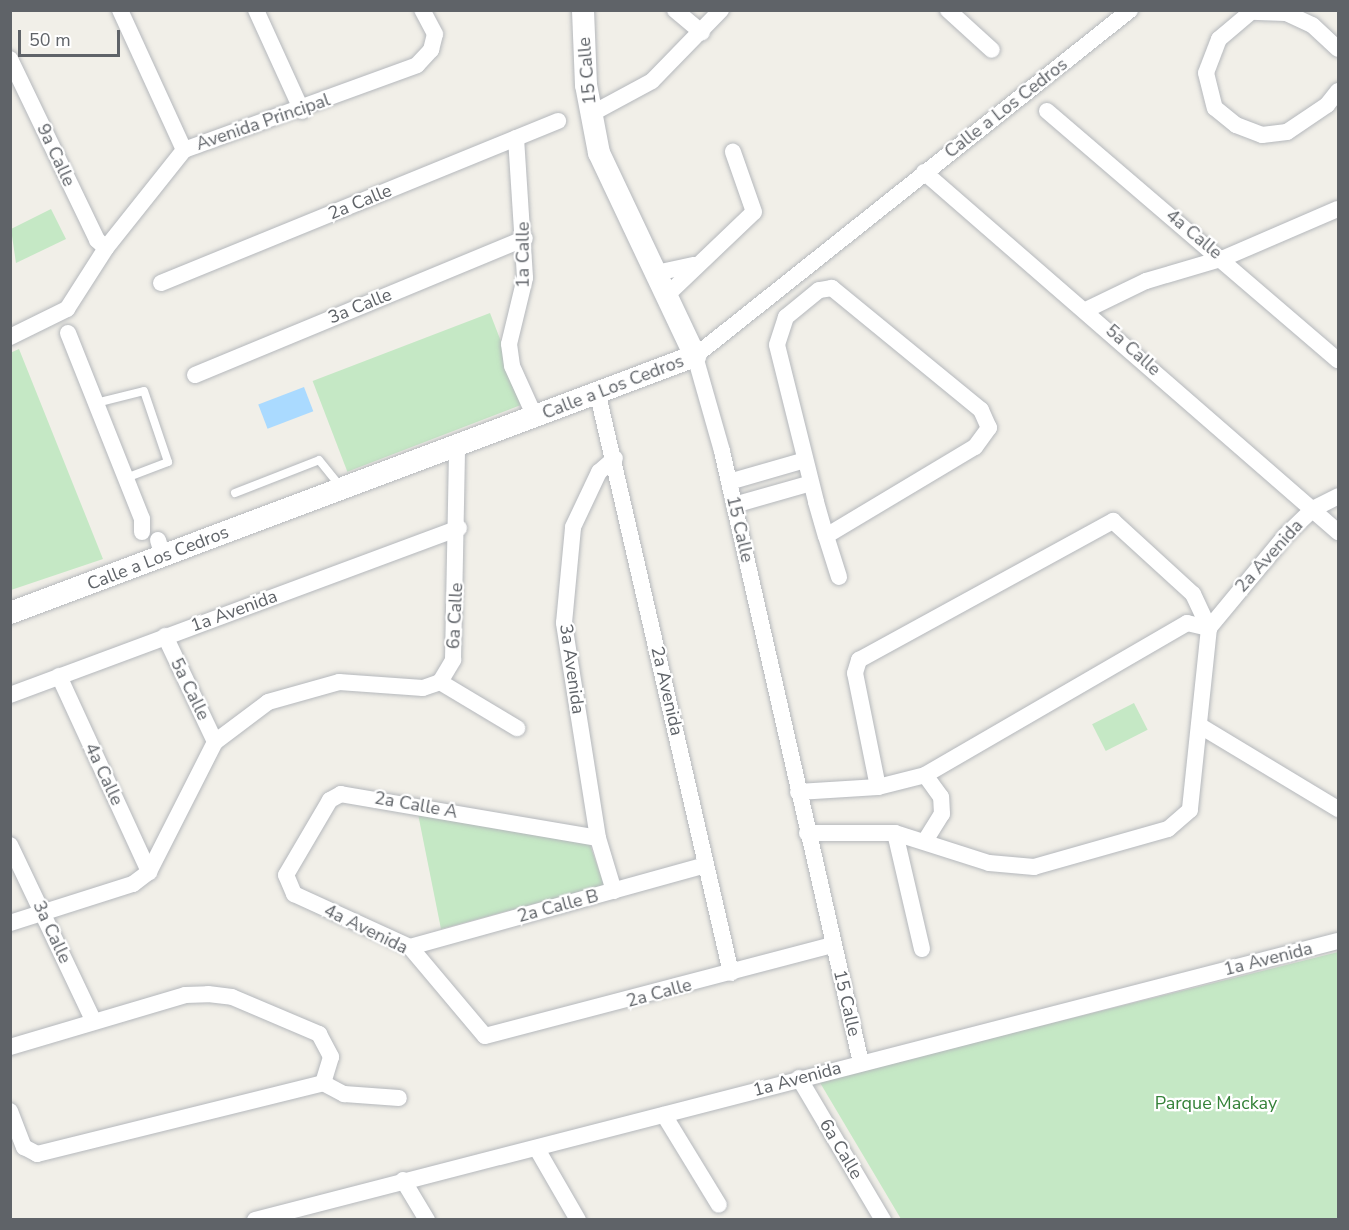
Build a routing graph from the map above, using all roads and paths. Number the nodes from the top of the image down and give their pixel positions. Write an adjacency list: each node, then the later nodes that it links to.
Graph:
1 (120, 10): 20 (street)
2 (256, 10): 16 (street)
3 (422, 10): 16 (street, Avenida Principal)
4 (583, 10): 15 (street, 15 Calle)
5 (675, 10): 10 (street)
6 (721, 10): 10 (street)
7 (948, 10): 12 (street)
8 (1130, 10): 22 (street, Calle a Los Cedros)
9 (1252, 11): 11 (street); 14 (street)
10 (702, 33): 15 (street)
11 (1338, 49)
12 (992, 50)
13 (10, 59): 25 (street, 9a Calle)
14 (1338, 90)
15 (599, 110): 28 (street, 15 Calle)
16 (302, 111): 20 (street, Avenida Principal)
17 (1047, 111): 26 (street, 4a Calle)
18 (558, 121): 19 (street, 2a Calle)
19 (516, 138): 24 (street, 1a Calle); 29 (street, 2a Calle)
20 (184, 150): 25 (street, Avenida Principal)
21 (734, 152): 27 (street)
22 (924, 172): 31 (street, 5a Calle); 34 (street, Calle a Los Cedros)
23 (1338, 209): 26 (street)
24 (525, 238): 36 (street, 3a Calle); 39 (street, 1a Calle)
25 (106, 248): 33 (street, Avenida Principal)
26 (1224, 258): 31 (street); 35 (street, 4a Calle)
27 (694, 265): 28 (street); 30 (street)
28 (656, 273): 30 (street, 15 Calle)
29 (162, 283)
30 (667, 295): 34 (street, 15 Calle)
31 (1088, 309): 50 (street, 5a Calle)
32 (68, 333): 38 (street)
33 (10, 337)
34 (694, 356): 37 (street, Calle a Los Cedros); 44 (street, 15 Calle)
35 (1338, 360)
36 (195, 375)
37 (600, 401): 39 (street, Calle a Los Cedros); 41 (street, 2a Avenida)
38 (96, 403): 43 (street); 43 (lane)
39 (532, 410): 40 (street, Calle a Los Cedros)
40 (457, 445): 46 (street, Calle a Los Cedros); 51 (street, 6a Calle)
41 (615, 458): 71 (street, 3a Avenida); 74 (street, 2a Avenida)
42 (805, 460): 44 (street); 45 (street); 53 (street)
43 (126, 478): 54 (street)
44 (729, 482): 49 (street, 15 Calle)
45 (811, 483): 49 (street); 53 (street)
46 (341, 488): 47 (lane); 54 (street, Calle a Los Cedros)
47 (234, 493)
48 (1338, 496): 50 (street, 2a Avenida)
49 (734, 505): 67 (street, 15 Calle)
50 (1313, 509): 52 (street, 5a Calle); 57 (street, 2a Avenida)
51 (459, 528): 58 (street, 1a Avenida); 60 (street, 6a Calle)
52 (1338, 532)
53 (826, 536): 55 (street)
54 (151, 540): 56 (street, Calle a Los Cedros)
55 (839, 577)
56 (10, 614)
57 (1209, 628): 62 (street); 65 (street); 66 (street)
58 (165, 636): 59 (street, 1a Avenida); 64 (street, 5a Calle)
59 (58, 676): 61 (street, 1a Avenida); 75 (street, 4a Calle)
60 (440, 682): 63 (street); 64 (street)
61 (10, 695)
62 (1202, 727): 68 (street); 72 (street)
63 (517, 728)
64 (215, 742): 75 (street)
65 (925, 775): 66 (street); 72 (street)
66 (878, 787): 67 (street)
67 (798, 792): 70 (street, 15 Calle)
68 (1338, 809)
69 (895, 832): 70 (street); 72 (street); 83 (street)
70 (807, 833): 81 (street, 15 Calle)
71 (598, 838): 76 (street, 2a Calle A); 77 (street, 3a Avenida)
72 (925, 841)
73 (10, 845): 78 (street, 3a Calle)
74 (706, 865): 77 (street, 2a Calle B); 84 (street, 2a Avenida)
75 (149, 872): 78 (street)
76 (288, 885): 82 (street, 4a Avenida)
77 (614, 891): 82 (street, 2a Calle B)
78 (45, 915): 79 (street); 85 (street, 3a Calle)
79 (10, 923)
80 (1338, 941): 88 (street, 1a Avenida)
81 (833, 945): 84 (street, 2a Calle); 88 (street, 15 Calle)
82 (410, 947): 86 (street, 4a Avenida)
83 (922, 949)
84 (731, 973): 86 (street, 2a Calle)
85 (93, 1020): 87 (street); 90 (street)
86 (485, 1036)
87 (10, 1047)
88 (861, 1063): 89 (street, 1a Avenida)
89 (799, 1078): 93 (street, 1a Avenida); 101 (street, 6a Calle)
90 (323, 1083): 91 (street); 92 (street)
91 (399, 1098)
92 (10, 1111)
93 (664, 1115): 94 (street, 1a Avenida); 96 (street)
94 (537, 1149): 95 (street, 1a Avenida); 100 (street)
95 (403, 1180): 97 (street, 1a Avenida); 99 (street)
96 (720, 1205)
97 (278, 1217): 98 (street, 1a Avenida)
98 (255, 1220)
99 (428, 1220)
100 (578, 1220)
101 (883, 1220)

